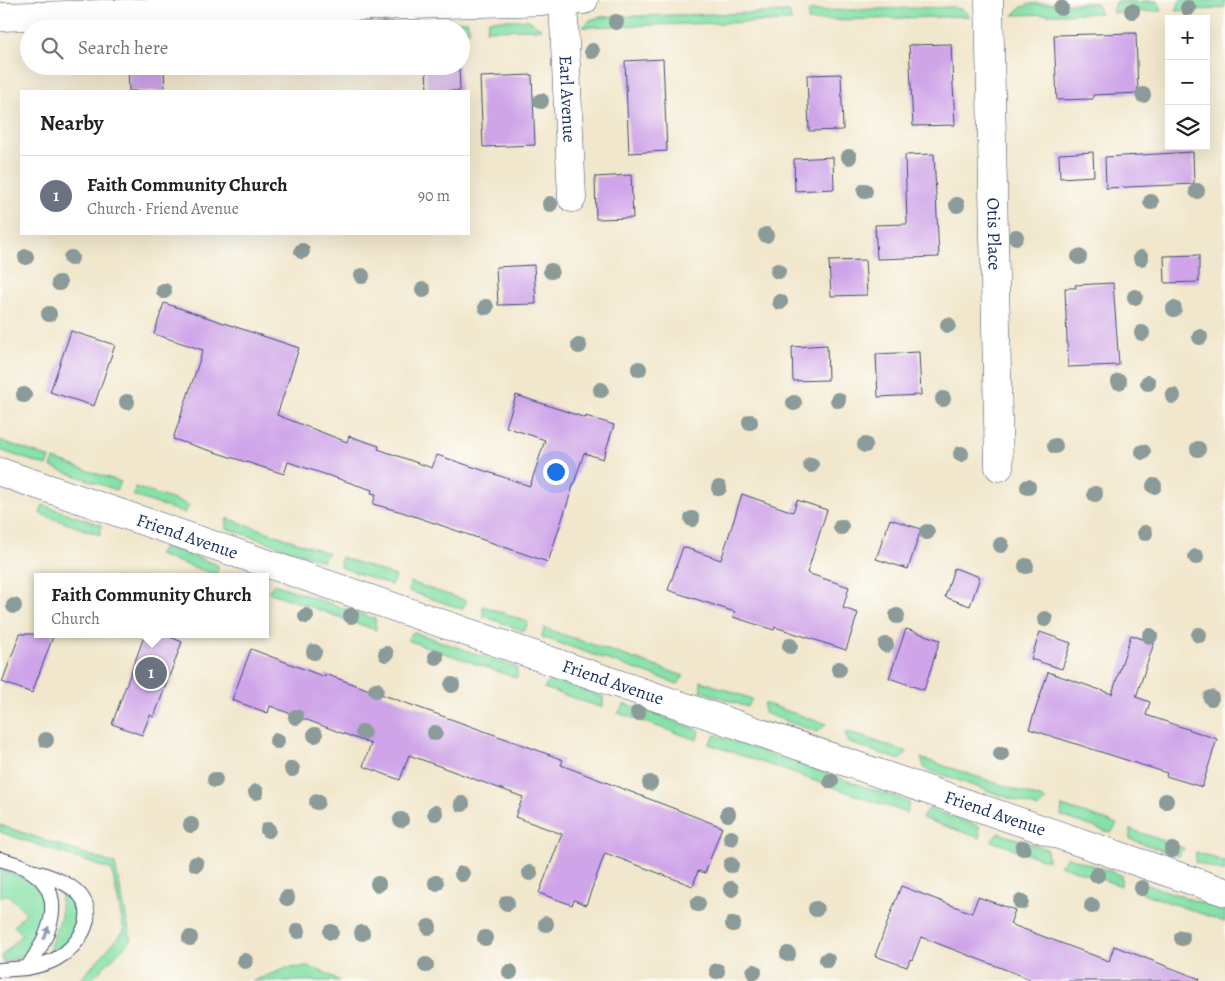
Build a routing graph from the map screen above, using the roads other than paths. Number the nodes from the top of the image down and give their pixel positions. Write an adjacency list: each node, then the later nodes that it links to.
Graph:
1 (570, 0): 3 (street); 4 (street, Earl Avenue)
2 (989, 0): 5 (street, Otis Place)
3 (0, 17)
4 (572, 198)
5 (998, 467)
6 (0, 472): 9 (street, Friend Avenue)
7 (0, 859): 8 (lane)
8 (26, 868): 10 (lane, one-way to 8); 10 (lane)
9 (1225, 892)
10 (26, 968): 11 (lane)
11 (0, 970)

